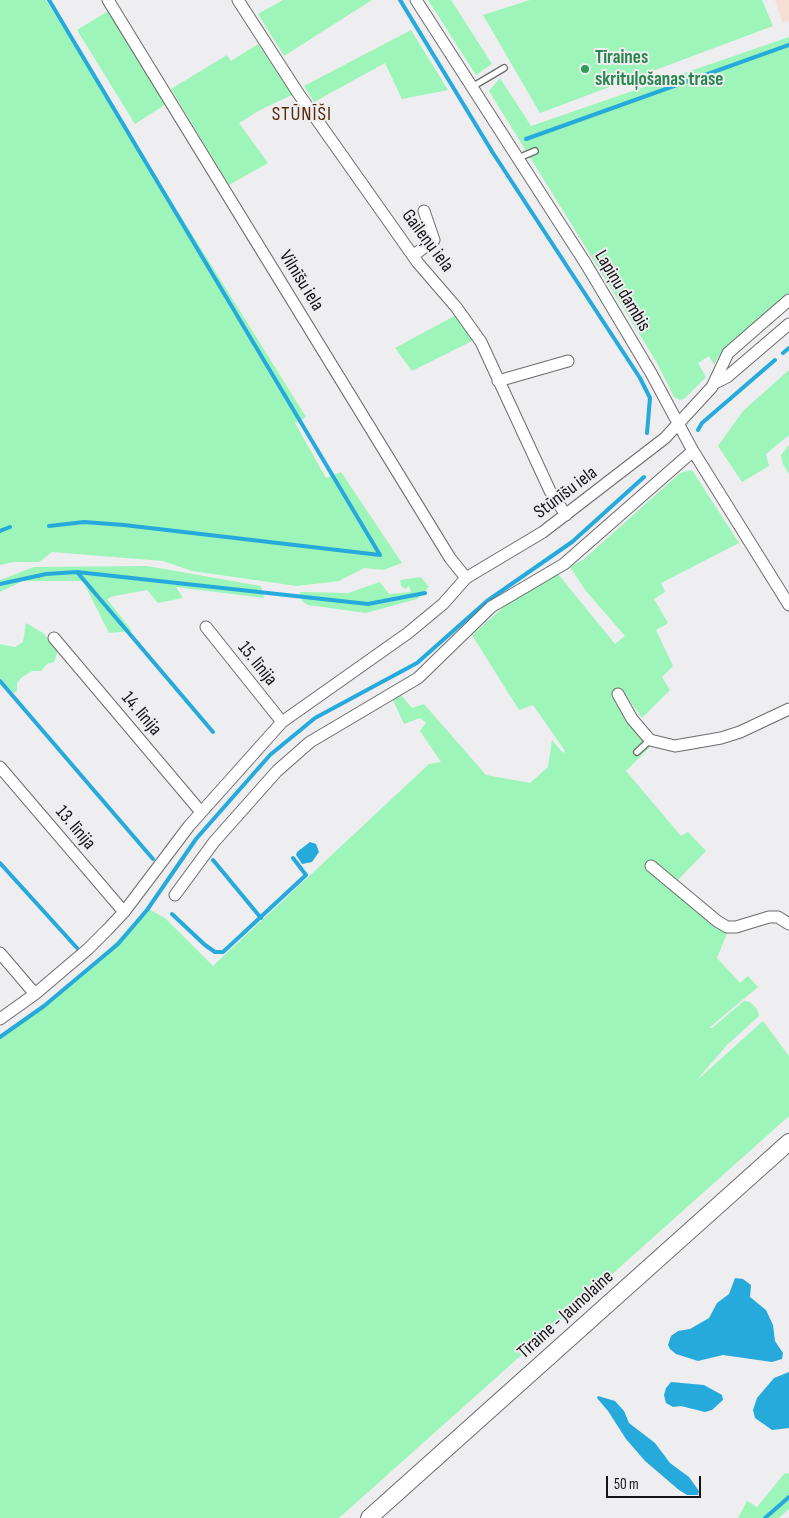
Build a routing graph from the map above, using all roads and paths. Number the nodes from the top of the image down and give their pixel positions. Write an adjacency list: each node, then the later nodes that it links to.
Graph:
1 (108, 0): 18 (street, Vilnīšu iela)
2 (238, 0): 9 (street, Gaileņu iela)
3 (416, 0): 5 (street, Lapiņu dambis)
4 (504, 68): 5 (lane)
5 (472, 87): 7 (street, Lapiņu dambis)
6 (535, 151): 7 (lane)
7 (517, 158): 15 (street, Lapiņu dambis)
8 (424, 211): 9 (street)
9 (414, 255): 13 (street, Gaileņu iela)
10 (789, 300): 14 (street)
11 (789, 324): 14 (street)
12 (568, 361): 13 (street)
13 (498, 381): 17 (street, Gaileņu iela)
14 (715, 383): 15 (street, Stūnīšu iela)
15 (677, 423): 16 (street, Lapiņu dambis); 17 (street, Stūnīšu iela)
16 (693, 451): 19 (street, Lapiņu dambis); 30 (street)
17 (566, 515): 18 (street, Stūnīšu iela)
18 (466, 578): 24 (street, Stūnīšu iela)
19 (789, 605)
20 (206, 627): 24 (street, 15. līnija)
21 (54, 638): 28 (street, 14. līnija)
22 (618, 694): 25 (street)
23 (789, 709): 25 (street)
24 (282, 722): 28 (street, Stūnīšu iela)
25 (650, 740): 26 (lane)
26 (638, 752)
27 (0, 767): 31 (street, 13. līnija)
28 (201, 812): 31 (street, Stūnīšu iela)
29 (651, 866): 32 (street)
30 (175, 895)
31 (124, 912): 34 (street, Stūnīšu iela)
32 (789, 924)
33 (0, 954): 34 (street)
34 (35, 994): 35 (street, Stūnīšu iela)
35 (0, 1019)
36 (789, 1142): 37 (main road, Tīraine - Jaunolaine)
37 (369, 1518)

